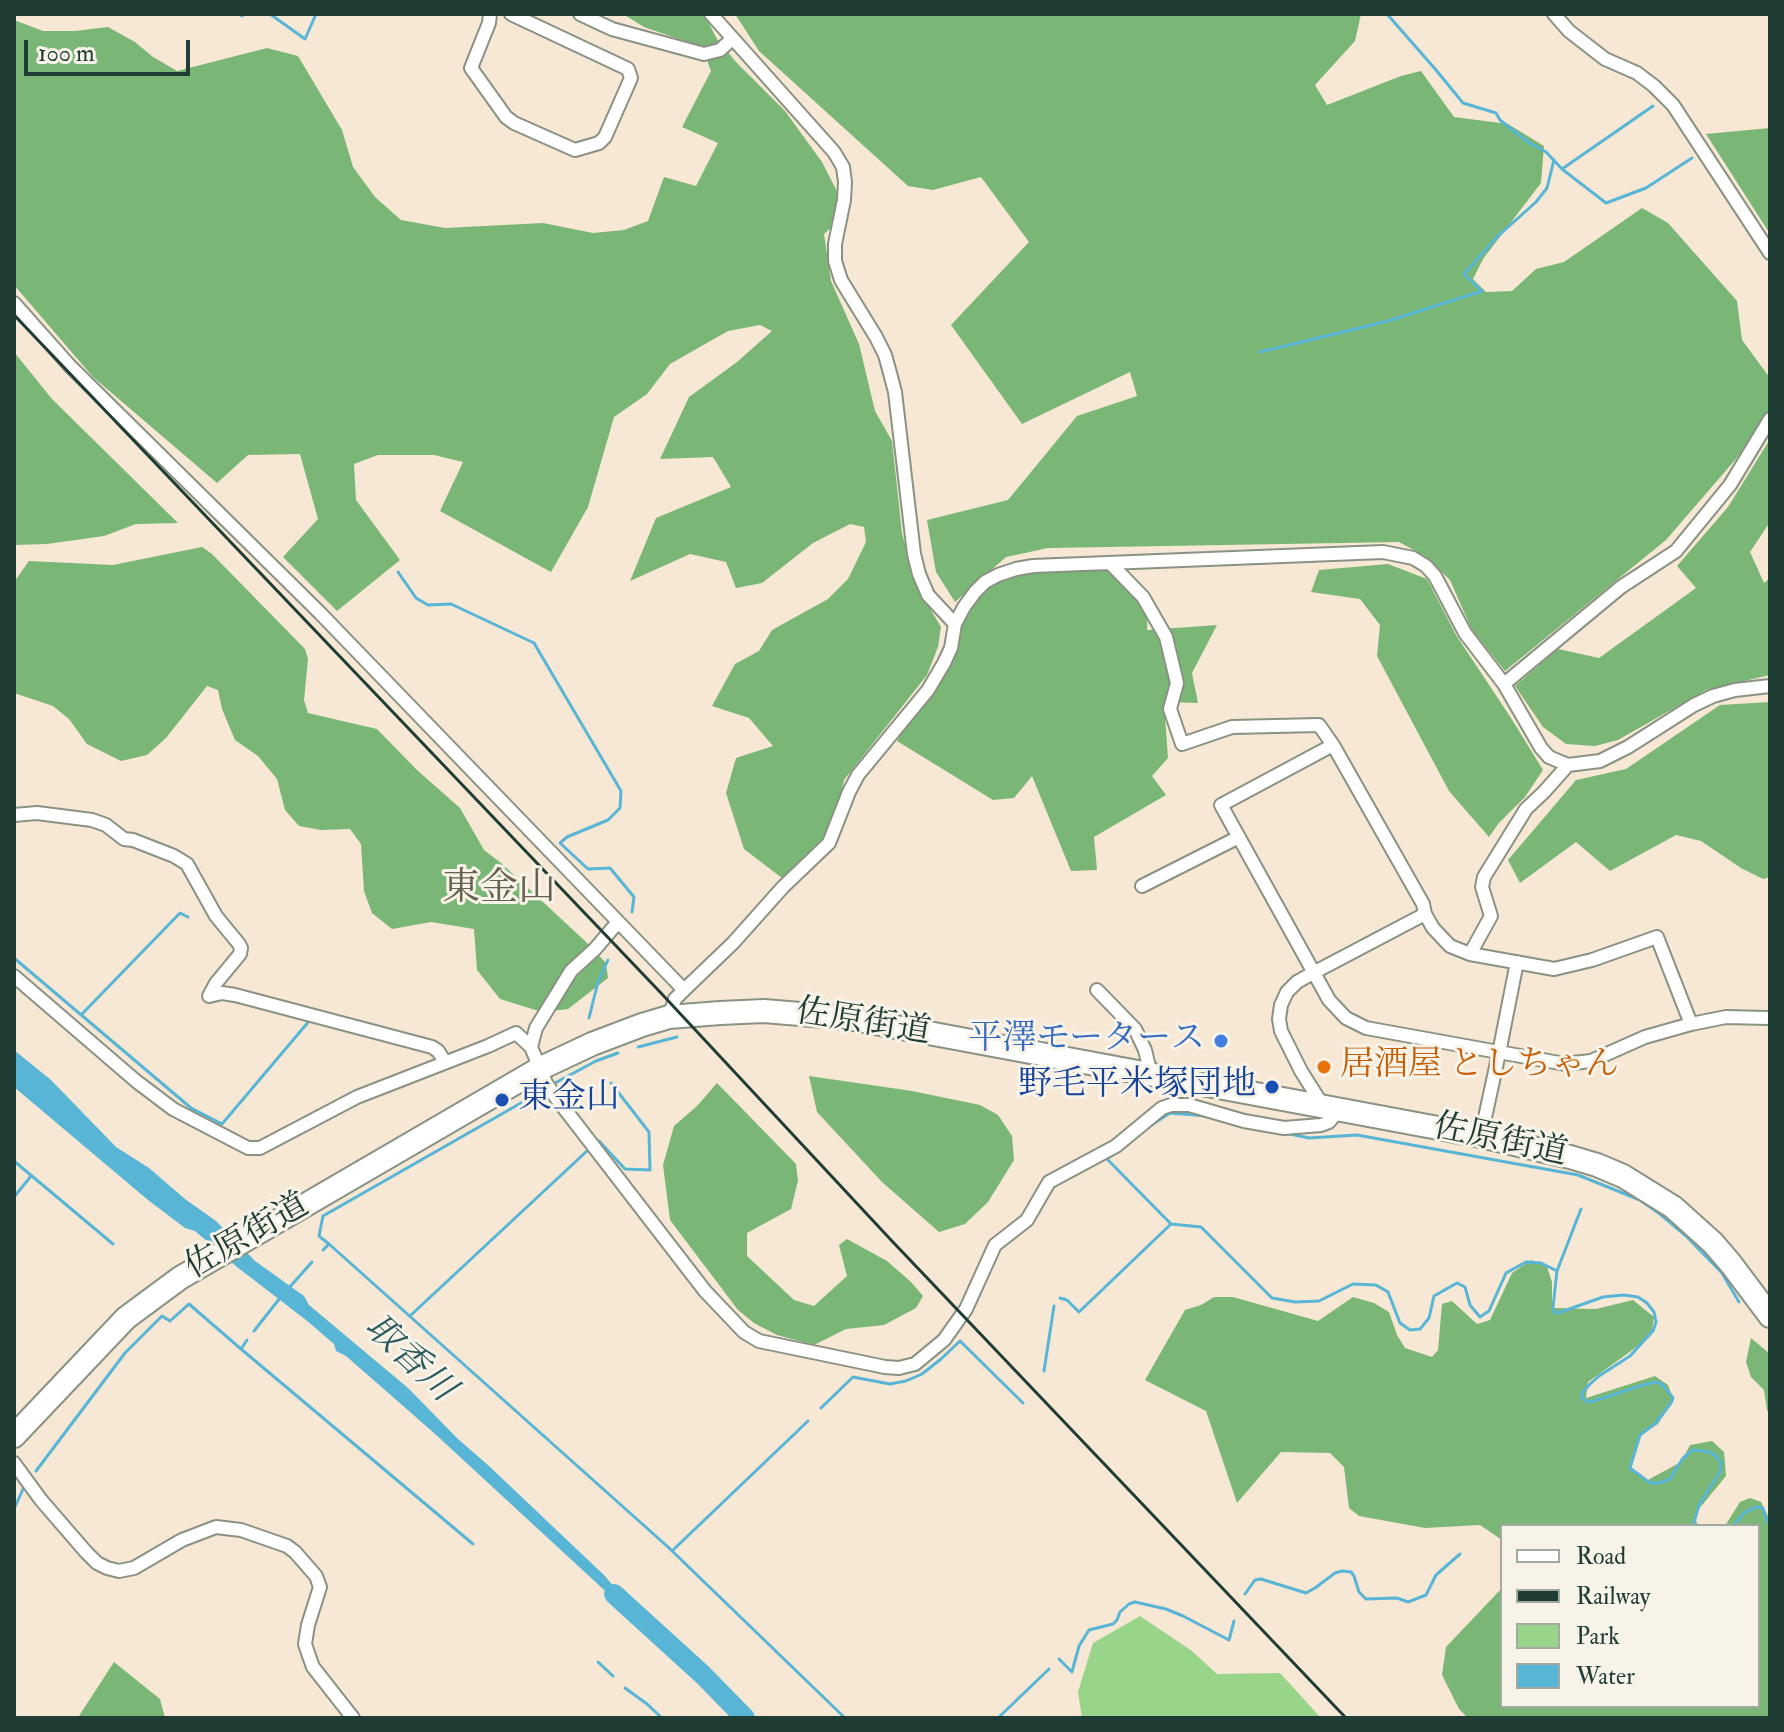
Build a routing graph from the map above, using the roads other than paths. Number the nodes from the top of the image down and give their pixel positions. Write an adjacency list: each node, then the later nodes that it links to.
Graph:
1 (490, 14): 2 (street)
2 (511, 14)
3 (580, 14): 6 (street)
4 (711, 14): 6 (street)
5 (1554, 14): 7 (street)
6 (732, 39): 11 (street)
7 (1770, 253)
8 (14, 303): 20 (street)
9 (1770, 419): 12 (street)
10 (1110, 563): 11 (street); 12 (street); 14 (street)
11 (955, 624): 25 (street)
12 (1504, 684): 15 (street)
13 (1770, 686): 15 (street)
14 (1333, 745): 17 (street); 19 (street)
15 (1568, 765): 21 (street)
16 (14, 815): 32 (street)
17 (1239, 837): 18 (street); 23 (street)
18 (1142, 886)
19 (1425, 914): 21 (street); 23 (street)
20 (618, 922): 25 (street); 30 (street)
21 (1470, 954): 22 (street)
22 (1517, 962): 29 (street); 31 (street)
23 (1313, 973): 31 (street); 35 (street)
24 (14, 976): 32 (street)
25 (684, 990): 27 (street)
26 (1097, 990): 34 (street)
27 (669, 1017): 33 (highway, 佐原街道); 34 (highway, 佐原街道)
28 (1767, 1018): 29 (street)
29 (1691, 1024): 31 (street)
30 (531, 1047): 32 (street); 33 (street)
31 (1499, 1053): 36 (street)
32 (445, 1062)
33 (539, 1069): 35 (street); 38 (highway, 佐原街道)
34 (1151, 1075): 35 (highway, 佐原街道)
35 (1332, 1109): 36 (highway, 佐原街道)
36 (1481, 1136): 37 (highway, 佐原街道)
37 (1770, 1316)
38 (14, 1436)
39 (14, 1463): 40 (street)
40 (353, 1718)

